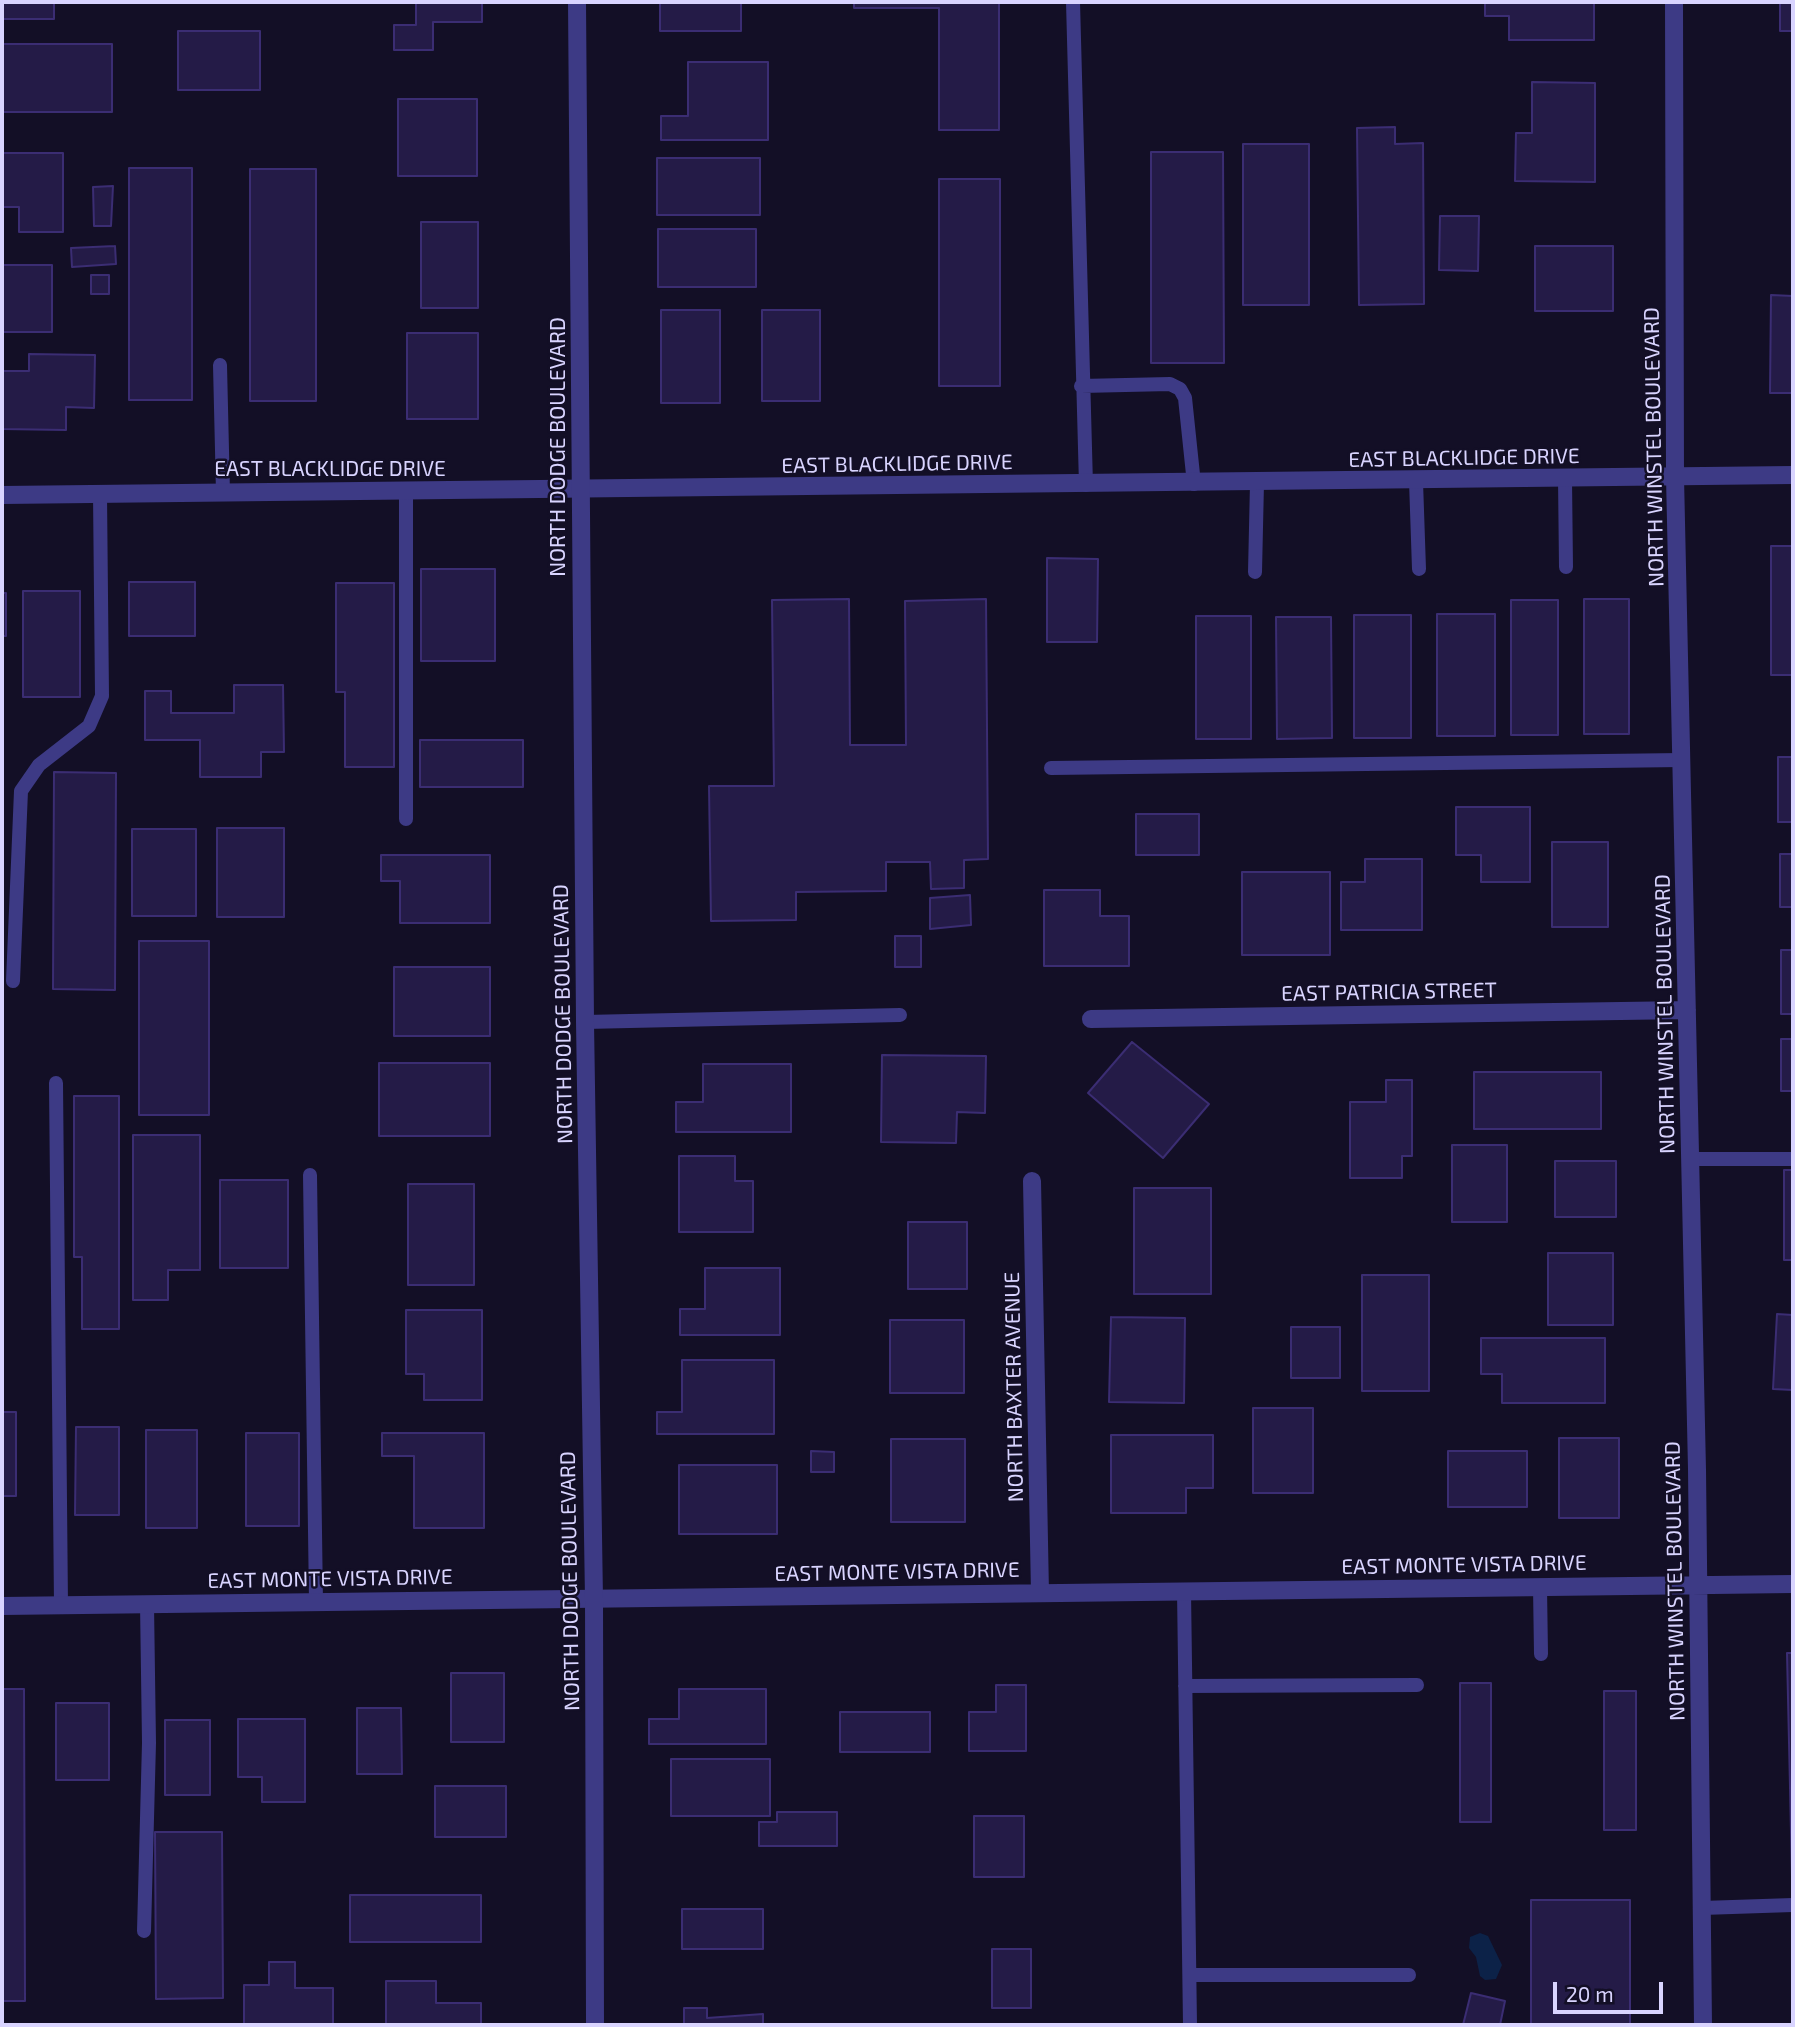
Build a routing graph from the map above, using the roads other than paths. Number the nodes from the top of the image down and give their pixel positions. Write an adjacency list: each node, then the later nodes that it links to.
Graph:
1 (577, 2): 13 (street, NORTH DODGE BOULEVARD)
2 (1073, 2): 5 (lane)
3 (1674, 2): 7 (street, NORTH WINSTEL BOULEVARD)
4 (220, 365): 15 (lane)
5 (1081, 386): 11 (lane); 12 (lane)
6 (1793, 475): 7 (street, EAST BLACKLIDGE DRIVE)
7 (1675, 477): 8 (street, EAST BLACKLIDGE DRIVE); 21 (street, NORTH WINSTEL BOULEVARD)
8 (1565, 479): 9 (street, EAST BLACKLIDGE DRIVE); 18 (lane)
9 (1416, 481): 10 (street, EAST BLACKLIDGE DRIVE); 19 (lane)
10 (1257, 483): 11 (street, EAST BLACKLIDGE DRIVE); 20 (lane)
11 (1194, 484): 12 (street, EAST BLACKLIDGE DRIVE)
12 (1086, 485): 13 (street, EAST BLACKLIDGE DRIVE)
13 (582, 490): 14 (street, EAST BLACKLIDGE DRIVE); 28 (street, NORTH DODGE BOULEVARD)
14 (406, 492): 15 (street, EAST BLACKLIDGE DRIVE); 23 (lane)
15 (223, 493): 16 (street, EAST BLACKLIDGE DRIVE)
16 (100, 494): 17 (street, EAST BLACKLIDGE DRIVE); 24 (lane)
17 (2, 495)
18 (1566, 567)
19 (1419, 569)
20 (1255, 572)
21 (1682, 761): 22 (lane); 25 (street, NORTH WINSTEL BOULEVARD)
22 (1051, 768)
23 (406, 819)
24 (13, 981)
25 (1687, 1010): 27 (street, EAST PATRICIA STREET); 30 (street, NORTH WINSTEL BOULEVARD)
26 (900, 1015): 28 (lane)
27 (1091, 1019)
28 (585, 1022): 39 (street, NORTH DODGE BOULEVARD)
29 (56, 1083): 42 (lane)
30 (1690, 1159): 31 (lane); 35 (street, NORTH WINSTEL BOULEVARD)
31 (1793, 1159)
32 (310, 1175): 40 (lane)
33 (1032, 1181): 38 (street, NORTH BAXTER AVENUE)
34 (1793, 1584): 35 (street, EAST MONTE VISTA DRIVE)
35 (1698, 1585): 36 (street, EAST MONTE VISTA DRIVE); 48 (street, NORTH WINSTEL BOULEVARD)
36 (1539, 1587): 37 (street, EAST MONTE VISTA DRIVE); 44 (lane)
37 (1184, 1591): 38 (street, EAST MONTE VISTA DRIVE); 46 (lane)
38 (1040, 1593): 39 (street, EAST MONTE VISTA DRIVE)
39 (594, 1599): 40 (street, EAST MONTE VISTA DRIVE); 52 (street, NORTH DODGE BOULEVARD)
40 (316, 1602): 41 (street, EAST MONTE VISTA DRIVE)
41 (147, 1604): 42 (street, EAST MONTE VISTA DRIVE); 49 (lane)
42 (61, 1605): 43 (street, EAST MONTE VISTA DRIVE)
43 (2, 1606)
44 (1541, 1654)
45 (1417, 1685): 46 (lane)
46 (1185, 1686): 50 (lane)
47 (1793, 1906): 48 (lane)
48 (1702, 1908): 54 (street, NORTH WINSTEL BOULEVARD)
49 (144, 1931)
50 (1190, 1975): 51 (lane); 53 (lane)
51 (1409, 1975)
52 (595, 2025)
53 (1190, 2025)
54 (1703, 2025)

